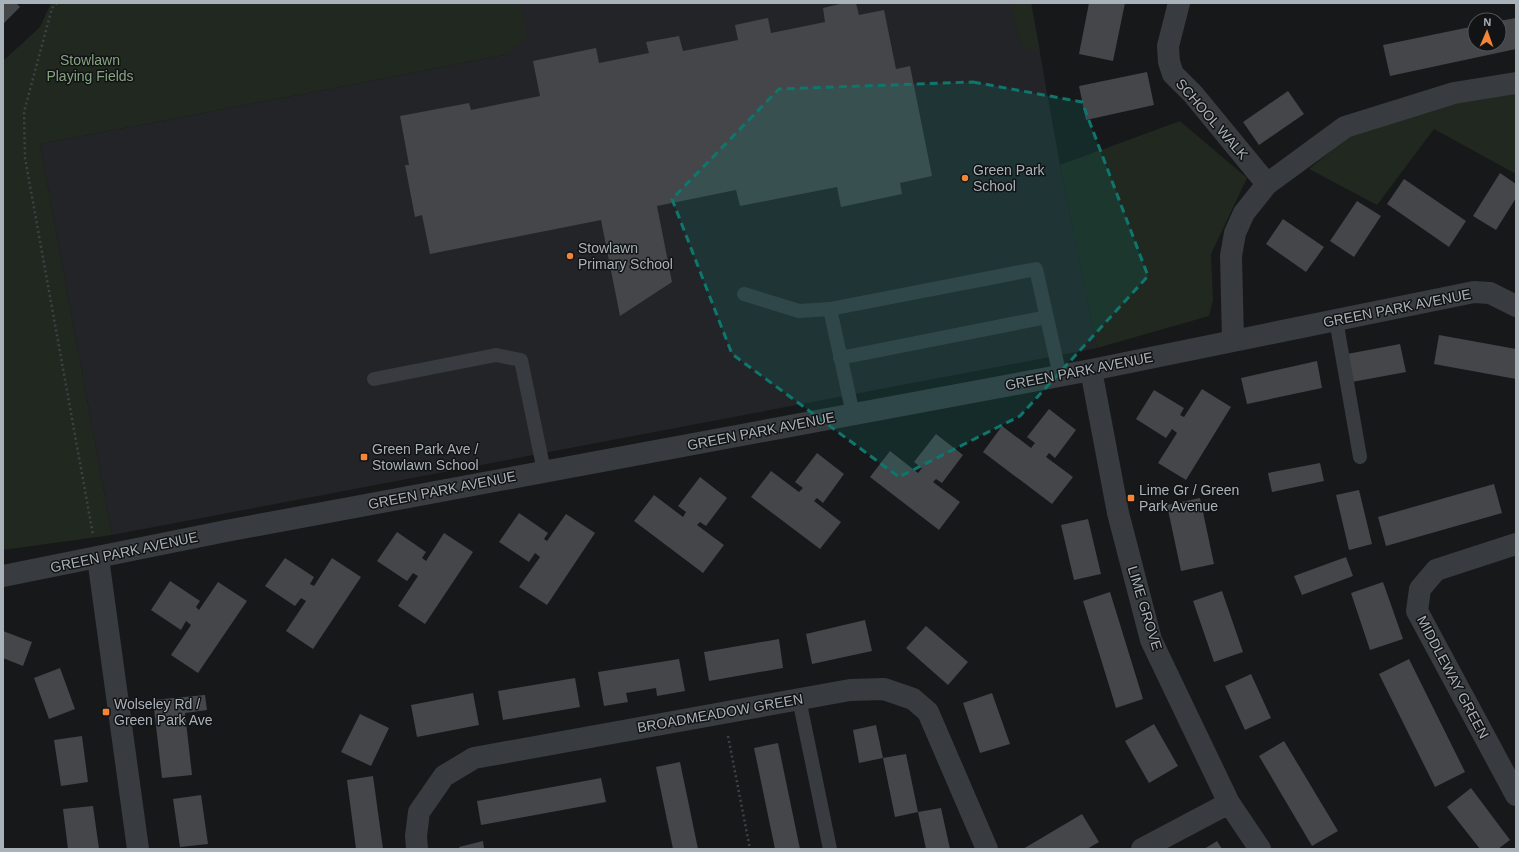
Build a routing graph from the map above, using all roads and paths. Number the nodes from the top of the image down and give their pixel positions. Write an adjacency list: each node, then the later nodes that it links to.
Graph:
1 (57, 3): 19 (path)
2 (1179, 3): 4 (street, SCHOOL WALK)
3 (1516, 83): 4 (street)
4 (1267, 184): 10 (street)
5 (744, 294): 7 (lane)
6 (1516, 306): 9 (street, GREEN PARK AVENUE)
7 (830, 309): 8 (lane); 11 (lane)
8 (1047, 317): 11 (lane); 13 (lane)
9 (1336, 320): 10 (street, GREEN PARK AVENUE); 16 (lane)
10 (1233, 341): 12 (street, GREEN PARK AVENUE)
11 (840, 358): 15 (lane)
12 (1092, 370): 13 (street, GREEN PARK AVENUE); 24 (street, LIME GROVE)
13 (1060, 376): 15 (street, GREEN PARK AVENUE)
14 (374, 379): 17 (lane)
15 (853, 414): 17 (street, GREEN PARK AVENUE)
16 (1360, 457)
17 (544, 471): 19 (street, GREEN PARK AVENUE)
18 (1516, 544): 23 (street, MIDDLEWAY GREEN)
19 (98, 558): 20 (street, GREEN PARK AVENUE); 25 (street)
20 (3, 576)
21 (799, 699): 22 (street, BROADMEADOW GREEN); 28 (lane); 29 (street, BROADMEADOW GREEN)
22 (724, 713): 26 (street, BROADMEADOW GREEN); 27 (path)
23 (1516, 795)
24 (1229, 802): 30 (street); 31 (street, LIME GROVE)
25 (138, 849)
26 (417, 849)
27 (750, 849)
28 (830, 849)
29 (987, 849)
30 (1142, 849)
31 (1260, 849)

